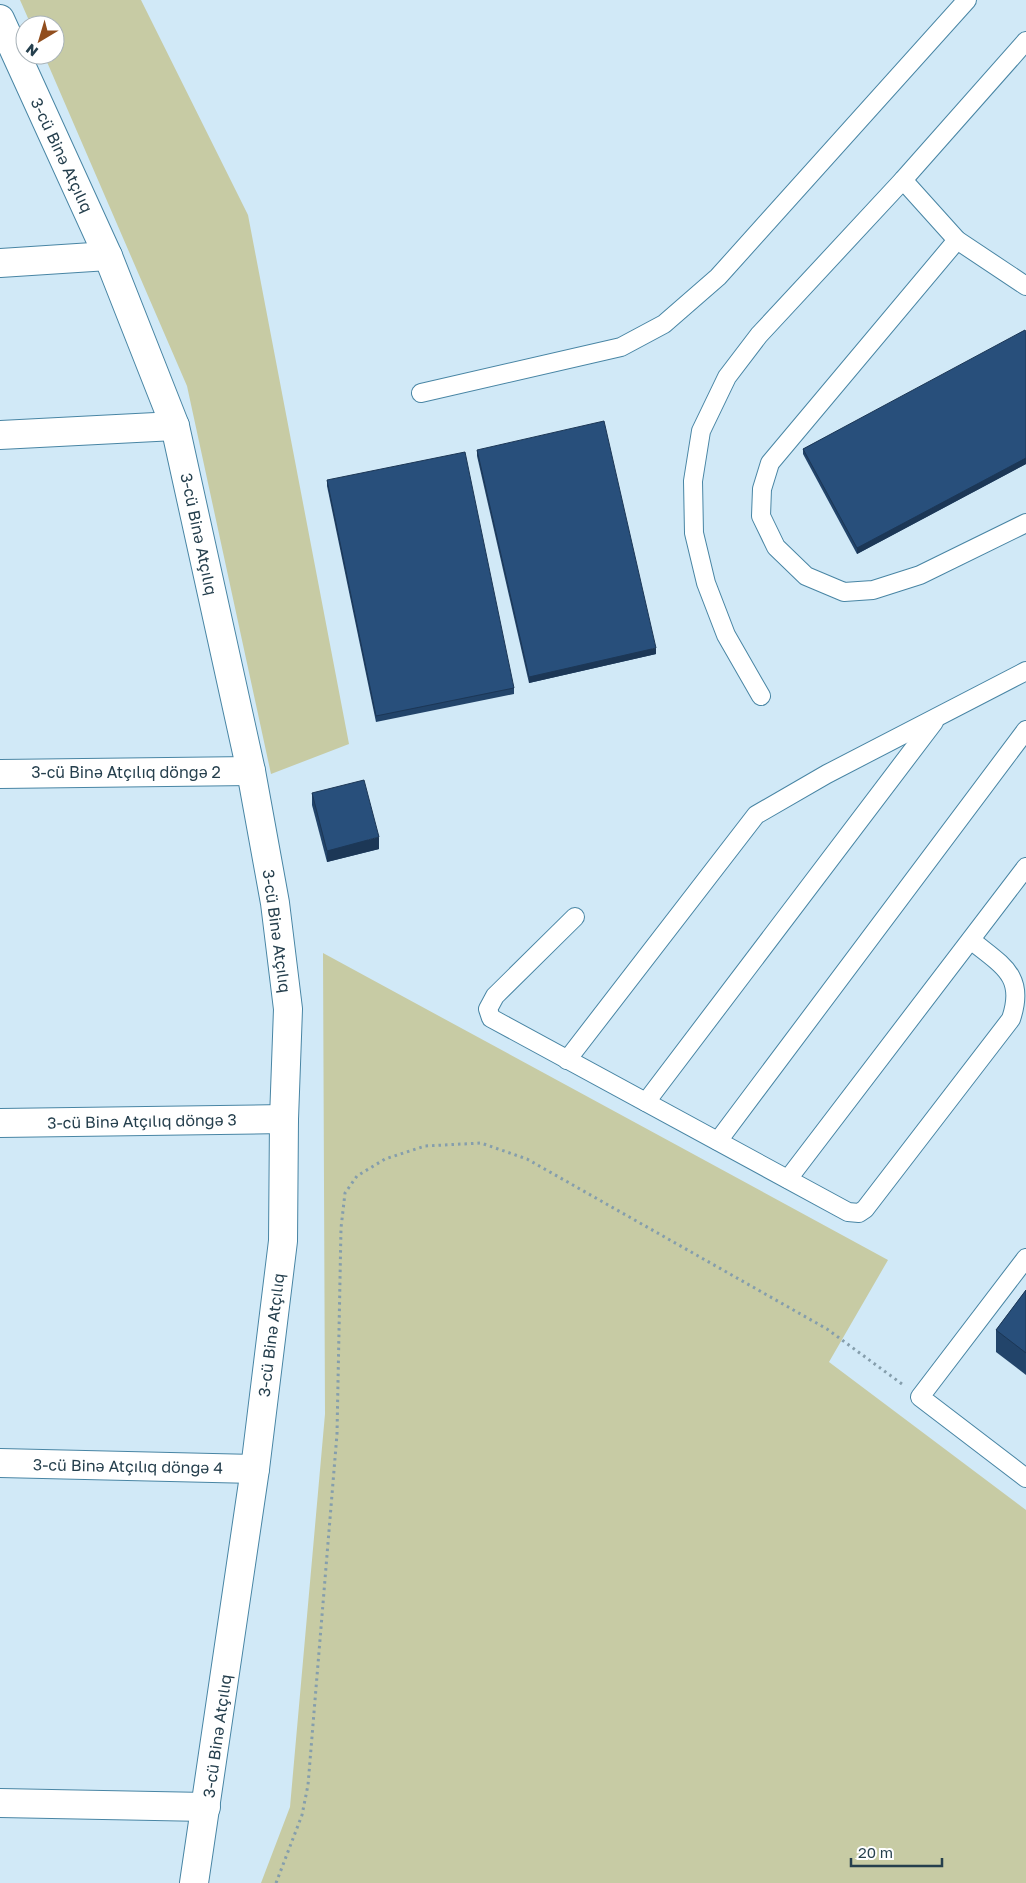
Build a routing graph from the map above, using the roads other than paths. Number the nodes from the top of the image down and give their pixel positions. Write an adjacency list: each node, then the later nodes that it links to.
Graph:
1 (967, 0): 9 (lane)
2 (0, 19): 6 (street, 3-cü Binə Atçılıq)
3 (1026, 41): 4 (lane)
4 (903, 180): 5 (lane); 14 (lane)
5 (957, 240): 8 (lane); 12 (lane)
6 (108, 256): 7 (street); 10 (street, 3-cü Binə Atçılıq)
7 (0, 263)
8 (1026, 286)
9 (421, 393)
10 (176, 426): 11 (street); 17 (street, 3-cü Binə Atçılıq)
11 (0, 435)
12 (1026, 523)
13 (1026, 671): 15 (lane)
14 (761, 696)
15 (937, 717): 22 (lane); 23 (lane)
16 (1026, 730): 26 (lane)
17 (251, 771): 18 (street, 3-cü Binə Atçılıq döngə 2); 24 (street, 3-cü Binə Atçılıq)
18 (0, 774)
19 (1025, 870): 21 (lane)
20 (575, 917): 22 (lane)
21 (971, 940): 27 (lane); 27 (lane)
22 (568, 1060): 23 (lane)
23 (646, 1102): 26 (lane)
24 (284, 1119): 25 (street, 3-cü Binə Atçılıq döngə 3); 30 (street, 3-cü Binə Atçılıq)
25 (0, 1123)
26 (718, 1141): 27 (lane)
27 (788, 1178)
28 (1026, 1258): 31 (lane)
29 (0, 1463): 30 (street, 3-cü Binə Atçılıq döngə 4)
30 (255, 1469): 33 (street, 3-cü Binə Atçılıq)
31 (1026, 1478)
32 (0, 1803): 33 (street)
33 (206, 1807): 34 (street, 3-cü Binə Atçılıq)
34 (194, 1883)

